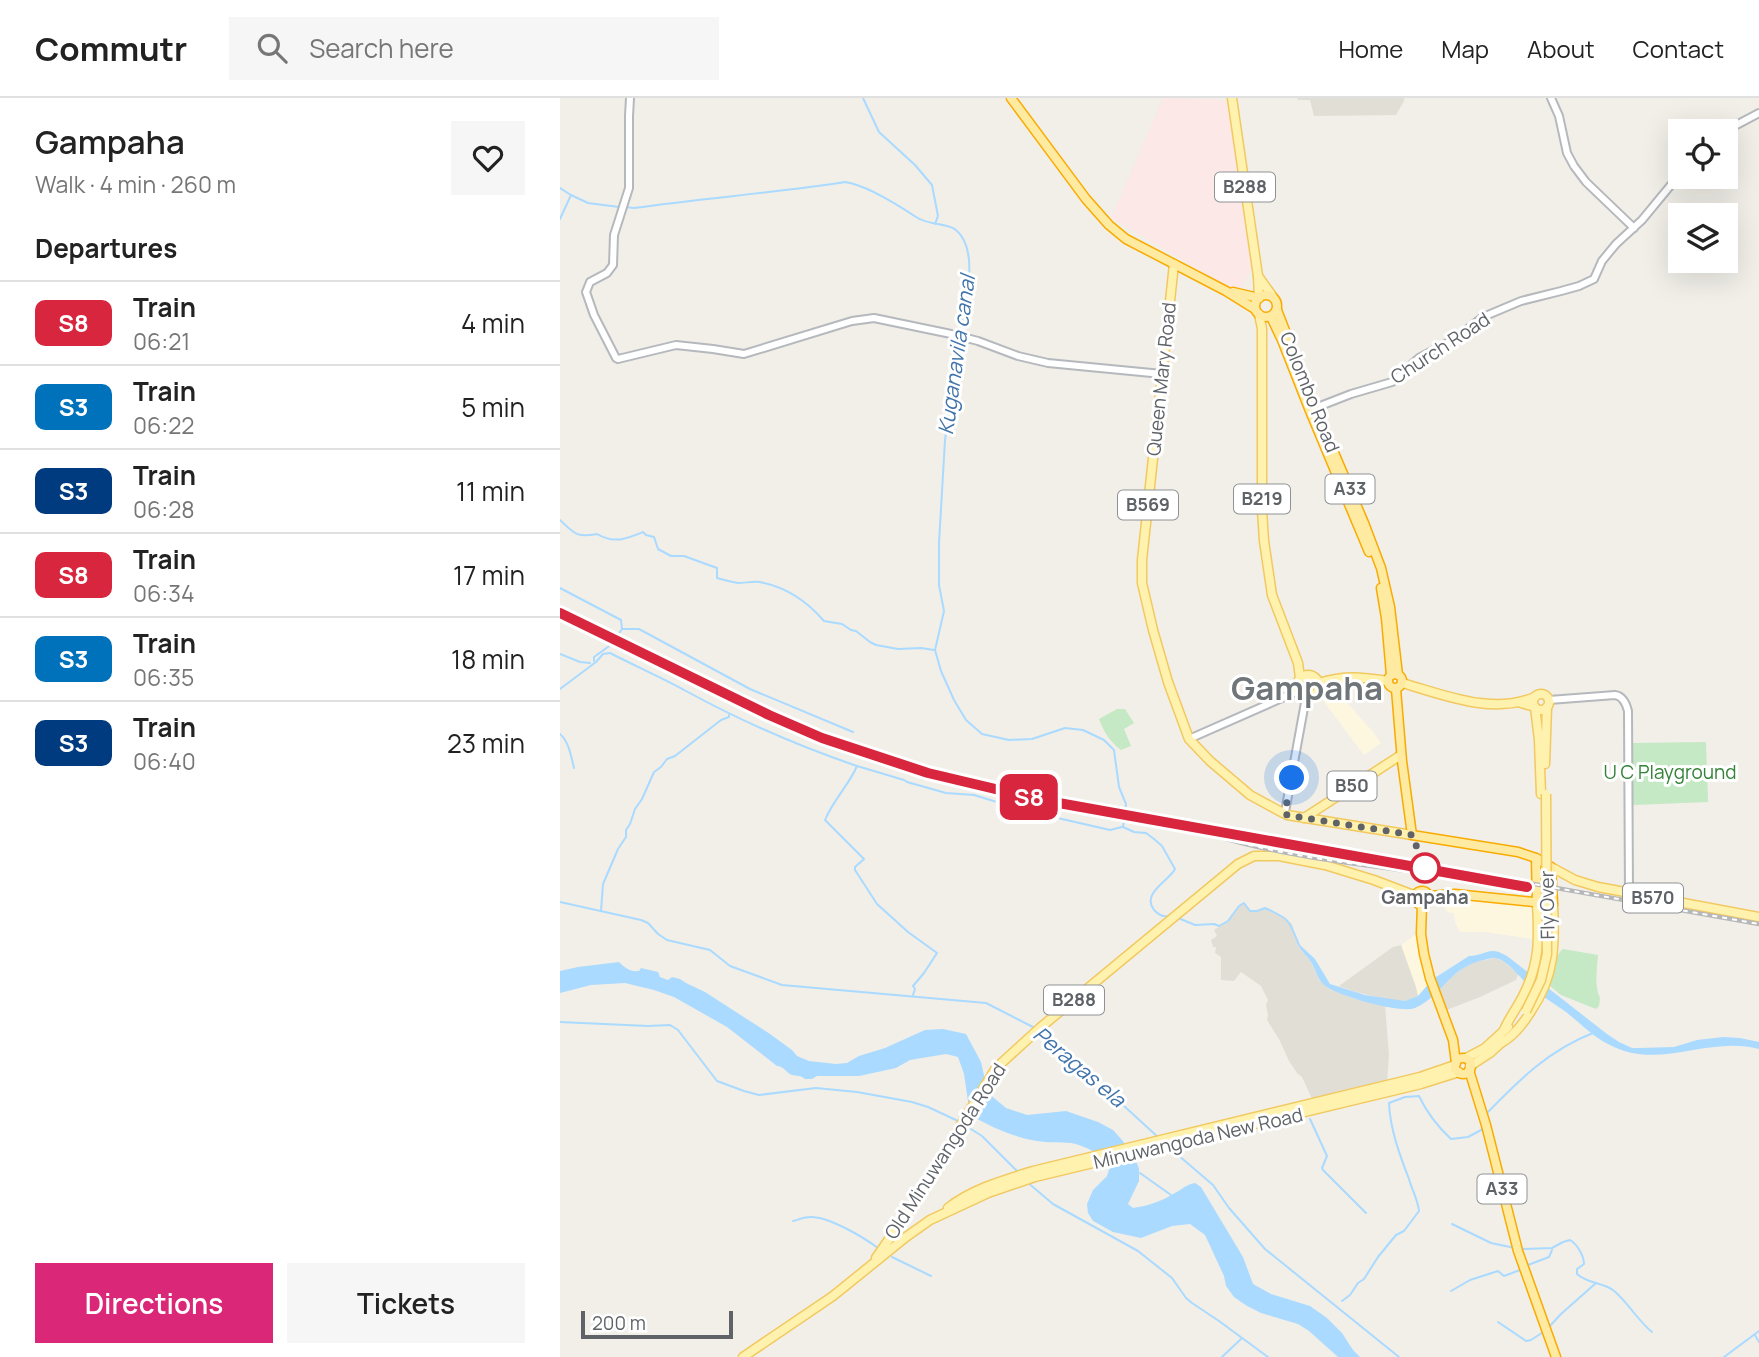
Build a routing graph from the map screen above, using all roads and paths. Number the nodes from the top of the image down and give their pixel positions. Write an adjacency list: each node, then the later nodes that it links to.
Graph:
1 (630, 98): 17 (street)
2 (1011, 98): 9 (highway)
3 (1232, 98): 10 (main road, B288)
4 (1551, 98): 8 (street)
5 (1759, 113): 6 (street)
6 (1738, 124)
7 (1668, 188): 8 (street, Church Road)
8 (1634, 228): 18 (street, Church Road)
9 (1174, 264): 11 (highway); 17 (main road, Queen Mary Road / B569)
10 (1258, 276): 12 (main road, B288); 13 (main road, B288)
11 (1226, 291): 13 (highway); 14 (highway)
12 (1273, 297): 13 (highway); 15 (highway)
13 (1258, 298): 14 (highway)
14 (1257, 312): 15 (highway); 16 (main road, B219)
15 (1272, 315): 16 (main road, B219); 18 (highway, Colombo Road / A33)
16 (1262, 329): 19 (main road, B219)
17 (1162, 374): 28 (main road, Queen Mary Road / B569)
18 (1312, 409): 20 (highway, Colombo Road / A33)
19 (1305, 677): 21 (main road); 22 (main road)
20 (1395, 681): 21 (main road); 25 (main road); 29 (highway, Colombo Road / A33)
21 (1319, 683): 23 (main road)
22 (1298, 691): 23 (main road); 28 (street)
23 (1306, 697): 31 (street)
24 (1535, 697): 25 (main road); 26 (main road); 27 (main road)
25 (1521, 703): 27 (main road)
26 (1548, 704): 27 (main road); 30 (main road); 36 (street)
27 (1535, 707): 30 (main road)
28 (1189, 739): 31 (main road, B569)
29 (1401, 755): 32 (main road, B50); 33 (highway, Colombo Road / A33)
30 (1543, 778): 43 (main road, Fly Over, bridge)
31 (1285, 813): 32 (main road, B569)
32 (1303, 818): 33 (main road, B569)
33 (1412, 835): 34 (highway)
34 (1536, 858): 35 (highway); 39 (highway)
35 (1551, 867): 36 (main road, B570); 40 (highway)
36 (1629, 894): 42 (main road, B570)
37 (1416, 896): 38 (highway); 41 (highway); 47 (main road, Old Minuwangoda Road / B288)
38 (1429, 896): 39 (highway); 41 (highway)
39 (1537, 903): 40 (highway); 44 (main road)
40 (1553, 904): 45 (main road)
41 (1422, 905): 46 (highway, A33)
42 (1759, 918)
43 (1524, 1010): 44 (main road); 45 (main road)
44 (1504, 1030): 46 (main road)
45 (1501, 1043): 46 (main road)
46 (1463, 1066): 47 (main road, Minuwangoda New Road); 49 (highway, A33)
47 (871, 1266): 48 (main road, B288)
48 (743, 1357)
49 (1556, 1357)

